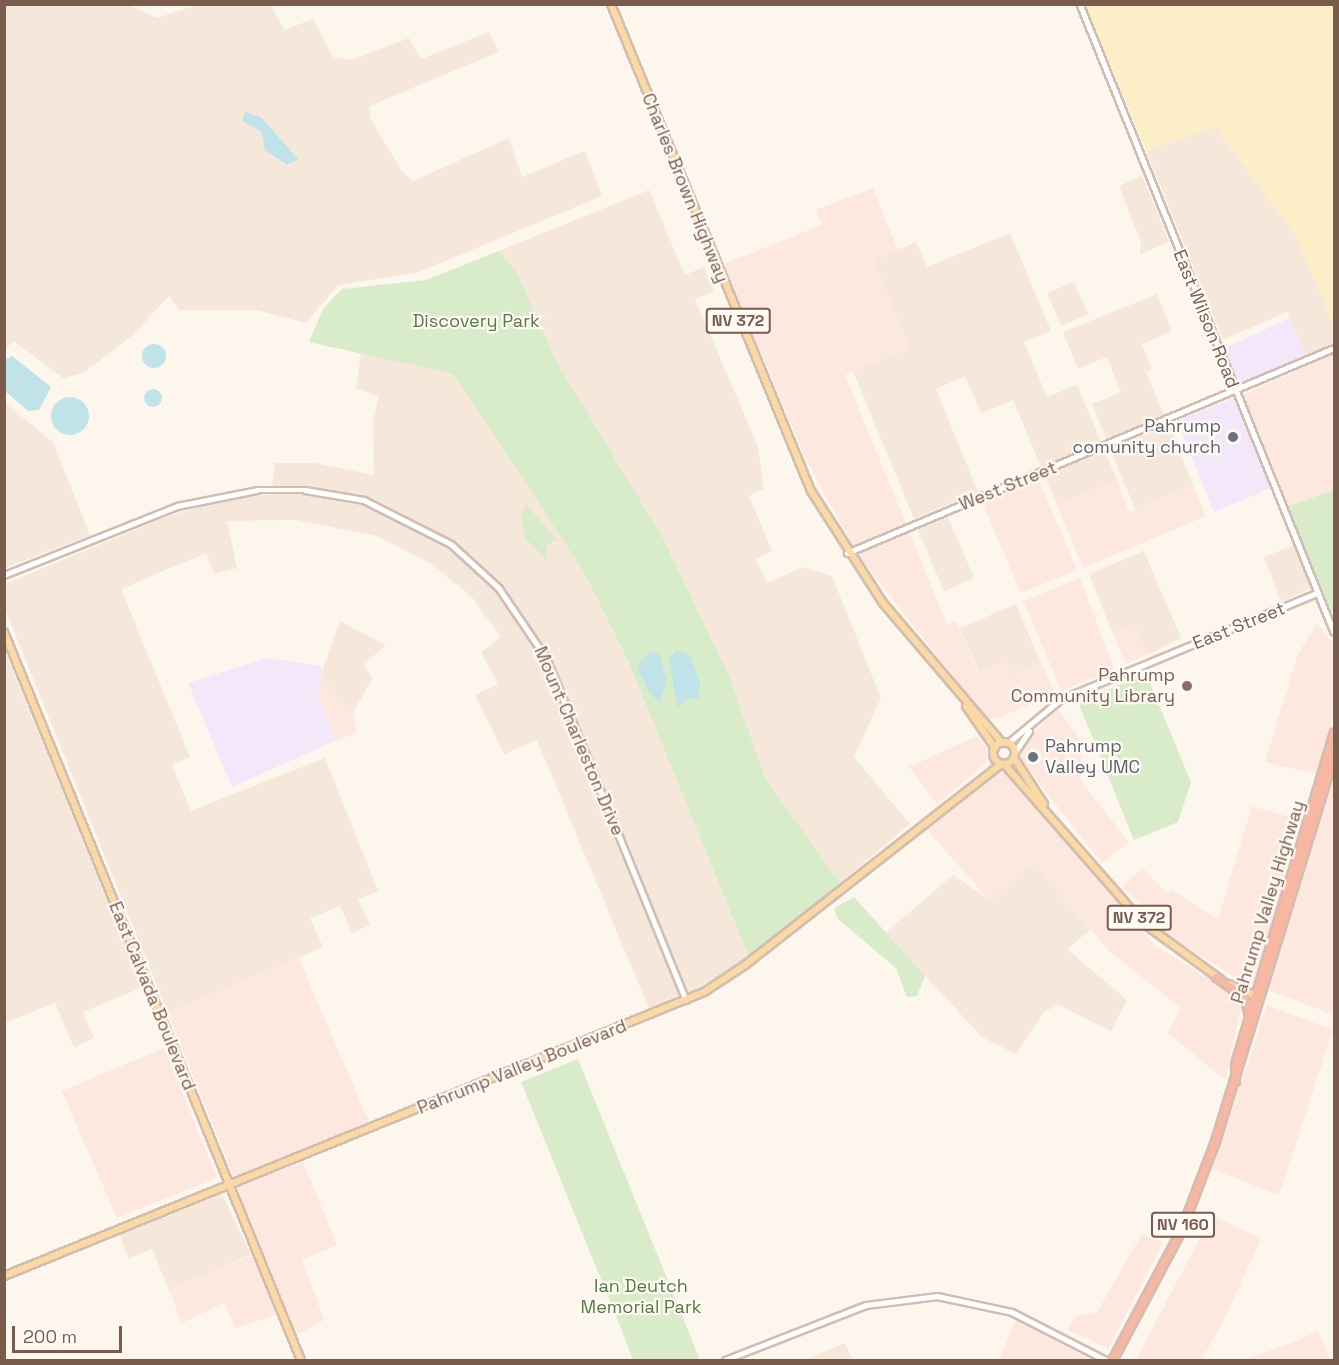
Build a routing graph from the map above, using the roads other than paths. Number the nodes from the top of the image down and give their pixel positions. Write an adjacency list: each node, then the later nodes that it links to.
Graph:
1 (611, 4): 5 (main road, Charles Brown Highway / NV 372)
2 (1080, 4): 4 (street, East Wilson Road)
3 (1334, 348): 4 (street, West Street)
4 (1236, 392): 5 (street, West Street); 7 (street, East Wilson Road)
5 (847, 553): 10 (main road, Charles Brown Highway / NV 372)
6 (4, 575): 24 (street, Mount Charleston Drive)
7 (1317, 593): 9 (street, East Wilson Road); 11 (street, East Street)
8 (4, 632): 27 (main road, East Calvada Boulevard)
9 (1335, 632)
10 (966, 705): 13 (main road, Charles Brown Highway / NV 372); 14 (main road, Charles Brown Highway / NV 372)
11 (1032, 726): 13 (street); 16 (street)
12 (1335, 732): 20 (highway, Pahrump Valley Highway / NV 160)
13 (1005, 743): 14 (main road); 16 (main road, NV 372)
14 (994, 752): 17 (main road, NV 372); 18 (main road, Pahrump Valley Boulevard)
15 (1335, 754): 21 (highway, Pahrump Valley Highway / NV 160)
16 (1015, 755): 17 (main road, Pahrump Valley Boulevard); 19 (main road, NV 372)
17 (1002, 764): 18 (main road, Pahrump Valley Boulevard); 19 (main road, NV 372)
18 (988, 770): 24 (main road, Pahrump Valley Boulevard)
19 (1044, 804): 22 (main road, NV 372)
20 (1279, 916): 21 (highway); 23 (highway, Pahrump Valley Highway / NV 160)
21 (1279, 942): 23 (highway, Pahrump Valley Highway / NV 160)
22 (1216, 977): 23 (main road, NV 372); 25 (highway)
23 (1258, 997): 25 (highway, Pahrump Valley Highway / NV 160); 26 (highway, Pahrump Valley Highway / NV 160)
24 (686, 1000): 27 (main road, Pahrump Valley Boulevard)
25 (1248, 1018): 26 (highway, Pahrump Valley Highway / NV 160)
26 (1235, 1081): 32 (highway, Pahrump Valley Highway / NV 160)
27 (229, 1186): 28 (main road, Pahrump Valley Boulevard); 29 (main road, East Calvada Boulevard)
28 (4, 1276)
29 (300, 1360)
30 (725, 1360): 31 (street)
31 (1106, 1360)
32 (1112, 1360)

